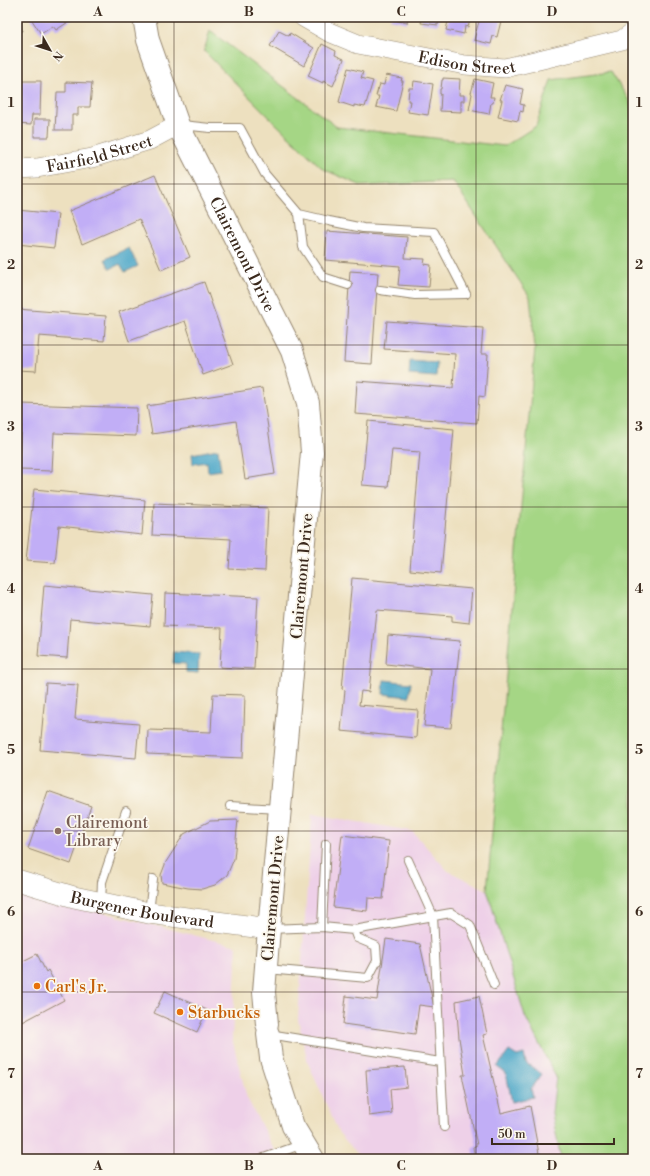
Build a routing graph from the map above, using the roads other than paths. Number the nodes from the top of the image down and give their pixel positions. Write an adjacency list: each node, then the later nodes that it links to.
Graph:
1 (144, 17): 4 (main road, Clairemont Drive)
2 (303, 17): 3 (street, Edison Street)
3 (633, 32)
4 (178, 125): 5 (street, Fairfield Street); 6 (lane); 10 (main road, Clairemont Drive)
5 (17, 169)
6 (299, 214): 7 (lane); 8 (lane)
7 (348, 284)
8 (380, 290)
9 (230, 806): 10 (lane)
10 (280, 810): 20 (main road, Clairemont Drive)
11 (126, 811): 16 (lane)
12 (326, 844): 19 (lane)
13 (408, 860): 18 (lane)
14 (17, 880): 16 (main road, Burgener Boulevard)
15 (153, 880): 17 (lane)
16 (101, 903): 17 (main road, Burgener Boulevard)
17 (149, 913): 20 (main road, Burgener Boulevard)
18 (432, 916): 21 (lane); 23 (lane); 25 (lane)
19 (322, 927): 20 (lane); 21 (lane)
20 (269, 929): 22 (main road, Clairemont Drive)
21 (354, 930): 22 (lane)
22 (266, 969): 24 (main road, Clairemont Drive)
23 (494, 985)
24 (268, 1029): 25 (lane); 27 (main road, Clairemont Drive)
25 (440, 1062): 26 (lane)
26 (444, 1127)
27 (308, 1151): 28 (lane)
28 (260, 1159)

